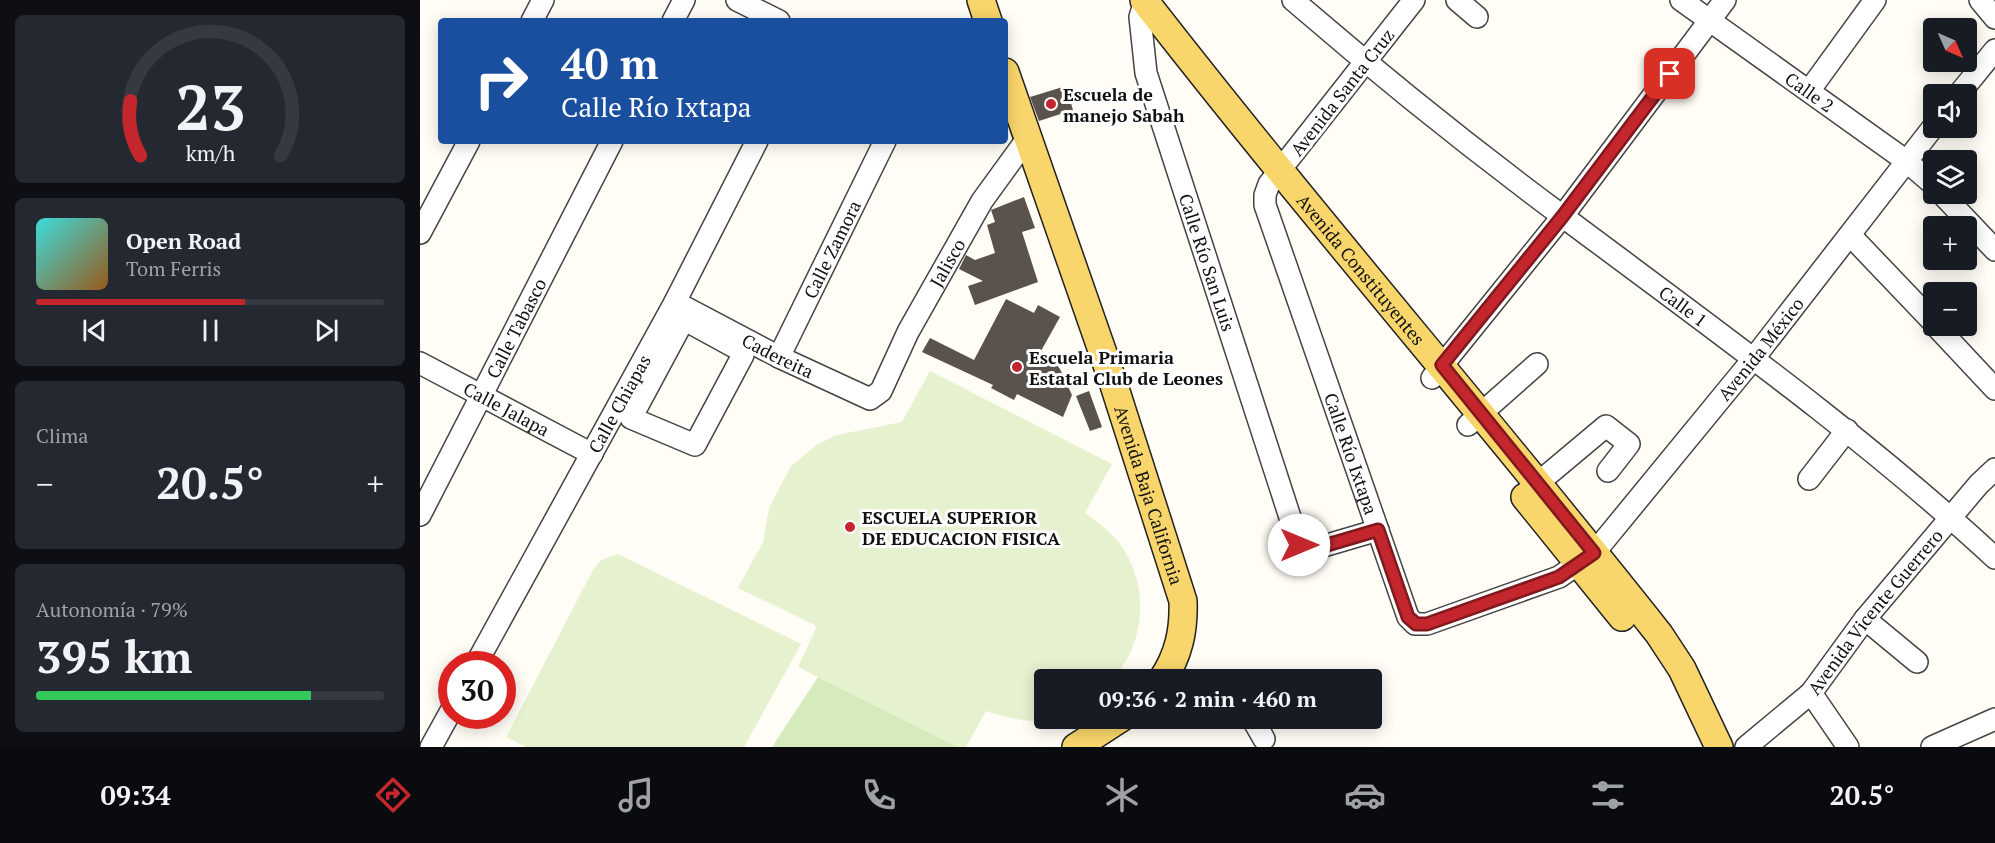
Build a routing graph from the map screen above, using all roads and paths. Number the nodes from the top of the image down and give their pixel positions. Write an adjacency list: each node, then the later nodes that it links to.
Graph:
1 (543, 0): 14 (street)
2 (684, 0): 15 (street)
3 (737, 0): 16 (street)
4 (981, 0): 17 (main road)
5 (1293, 0): 21 (street, Calle 1)
6 (1414, 0): 21 (street, Avenida Santa Cruz)
7 (1457, 0): 13 (street)
8 (1681, 0): 19 (street, Calle 2)
9 (1725, 0): 19 (street)
10 (1875, 0): 24 (street)
11 (1980, 0): 18 (street)
12 (1139, 4): 33 (main road, Avenida Constituyentes); 60 (street, Calle Río San Luis)
13 (1476, 17)
14 (534, 18)
15 (675, 18)
16 (773, 18)
17 (987, 18)
18 (1995, 18)
19 (1710, 21): 24 (street, Calle 2); 35 (street)
20 (1995, 50): 22 (street)
21 (1365, 61): 33 (street, Avenida Santa Cruz); 35 (street, Calle 1)
22 (1967, 84)
23 (1008, 85): 25 (main road, Avenida Baja California)
24 (1809, 91): 31 (street, Calle 2)
25 (1019, 132): 48 (street, Jalisco); 66 (main road, Avenida Baja California)
26 (1924, 138): 31 (street, Avenida México)
27 (467, 144): 36 (street)
28 (610, 144): 49 (street, Calle Tabasco)
29 (755, 144): 39 (street, Calle Chiapas)
30 (884, 144): 42 (street, Calle Zamora)
31 (1905, 160): 32 (street, Calle 2); 37 (street, Avenida México)
32 (1923, 176)
33 (1274, 178): 46 (main road, Avenida Constituyentes); 60 (street, Calle Río Ixtapa)
34 (1951, 204): 38 (street)
35 (1562, 217): 43 (street, Calle 1); 46 (street)
36 (420, 232)
37 (1850, 235): 40 (street); 43 (street, Avenida México)
38 (1995, 250)
39 (675, 302): 42 (street, Cadereita); 50 (street, Calle Chiapas)
40 (1923, 311)
41 (1946, 336): 47 (street)
42 (779, 357): 48 (street, Cadereita)
43 (1754, 358): 52 (street, Calle 1); 62 (street, Avenida México)
44 (420, 363): 49 (street, Calle Jalapa)
45 (1537, 364): 51 (street)
46 (1437, 372): 51 (main road, Avenida Constituyentes)
47 (1995, 389)
48 (881, 391)
49 (482, 396): 53 (street, Calle Jalapa); 58 (street, Calle Tabasco)
50 (623, 415): 50 (street); 53 (street, Calle Chiapas)
51 (1475, 419): 57 (main road, Avenida Constituyentes)
52 (1847, 430): 56 (street); 59 (street, Calle 1)
53 (592, 454): 64 (street, Calle Chiapas)
54 (1995, 469): 59 (street, Avenida Vicente Guerrero)
55 (1608, 471): 57 (street)
56 (1809, 479)
57 (1530, 489): 62 (main road, Avenida Constituyentes)
58 (420, 515)
59 (1950, 517): 61 (street, Calle 1); 63 (street, Avenida Vicente Guerrero)
60 (1378, 530): 62 (street, Calle Río Ixtapa)
61 (1995, 558)
62 (1587, 559): 75 (main road, Avenida Constituyentes); 76 (main road, Avenida Constituyentes)
63 (1865, 619): 65 (street); 67 (street, Avenida Vicente Guerrero)
64 (483, 651)
65 (1917, 662)
66 (1169, 669)
67 (1811, 693): 77 (street, Avenida Vicente Guerrero); 78 (street)
68 (1995, 719): 79 (street)
69 (441, 729): 73 (street)
70 (1104, 729): 74 (main road)
71 (1258, 729): 72 (street)
72 (1264, 739)
73 (431, 747)
74 (1076, 747)
75 (1700, 747)
76 (1719, 747)
77 (1746, 747)
78 (1848, 747)
79 (1932, 747)

